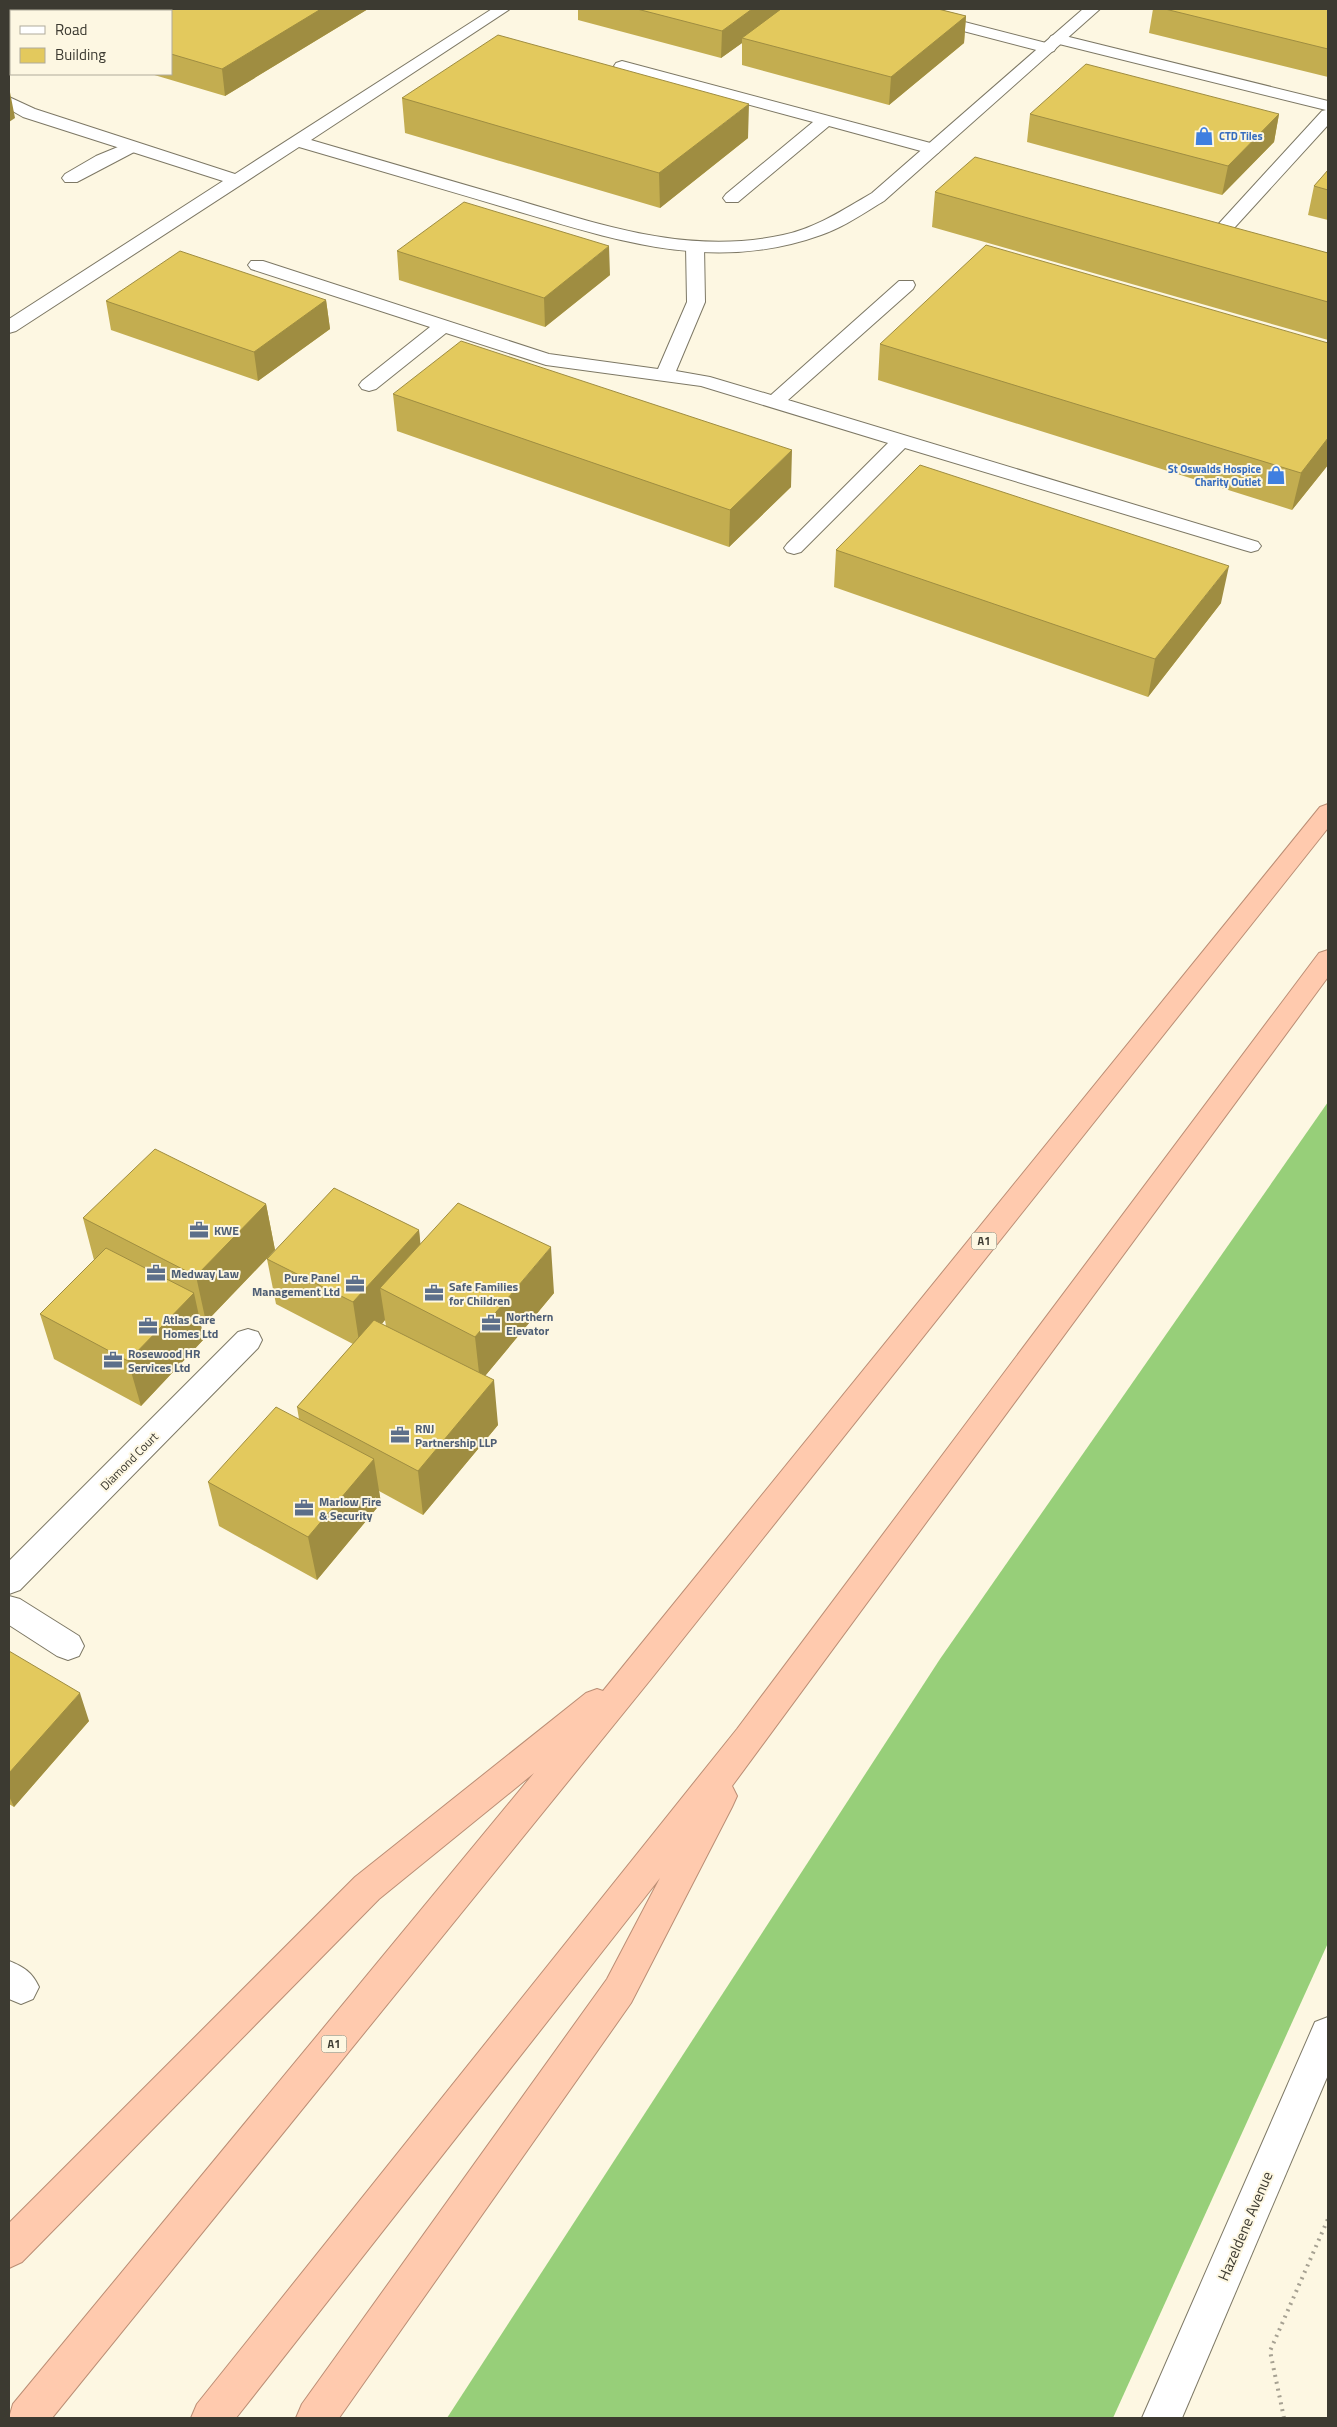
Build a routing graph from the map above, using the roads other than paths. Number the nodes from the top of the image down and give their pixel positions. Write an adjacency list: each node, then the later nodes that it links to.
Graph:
1 (502, 9): 10 (street)
2 (896, 9): 4 (street)
3 (1092, 9): 4 (street)
4 (1053, 43): 7 (street); 12 (street)
5 (622, 66): 9 (street)
6 (9, 102): 11 (street)
7 (1328, 106)
8 (1328, 115): 17 (street)
9 (825, 121): 12 (street); 15 (street)
10 (297, 141): 14 (street); 19 (street)
11 (130, 147): 13 (street); 14 (street)
12 (932, 149): 19 (street)
13 (71, 178)
14 (237, 180): 23 (street)
15 (732, 198)
16 (1200, 229): 17 (street)
17 (1219, 234): 18 (street)
18 (1237, 239)
19 (695, 246): 24 (street)
20 (257, 265): 22 (street)
21 (906, 285): 26 (street)
22 (444, 325): 24 (street); 25 (street)
23 (9, 327)
24 (665, 375): 26 (street)
25 (369, 385)
26 (774, 403): 27 (street)
27 (901, 441): 28 (street); 29 (street)
28 (1251, 546)
29 (794, 548)
30 (1328, 812): 36 (highway, A1)
31 (1328, 959): 37 (highway)
32 (248, 1340): 33 (street, Diamond Court)
33 (9, 1581)
34 (9, 1609): 35 (street)
35 (68, 1646)
36 (640, 1670): 39 (highway, A1); 40 (highway, A1)
37 (749, 1740): 41 (highway); 42 (highway)
38 (1328, 2034): 43 (street, Hazeldene Avenue)
39 (9, 2249)
40 (27, 2418)
41 (211, 2418)
42 (316, 2418)
43 (1162, 2418)

